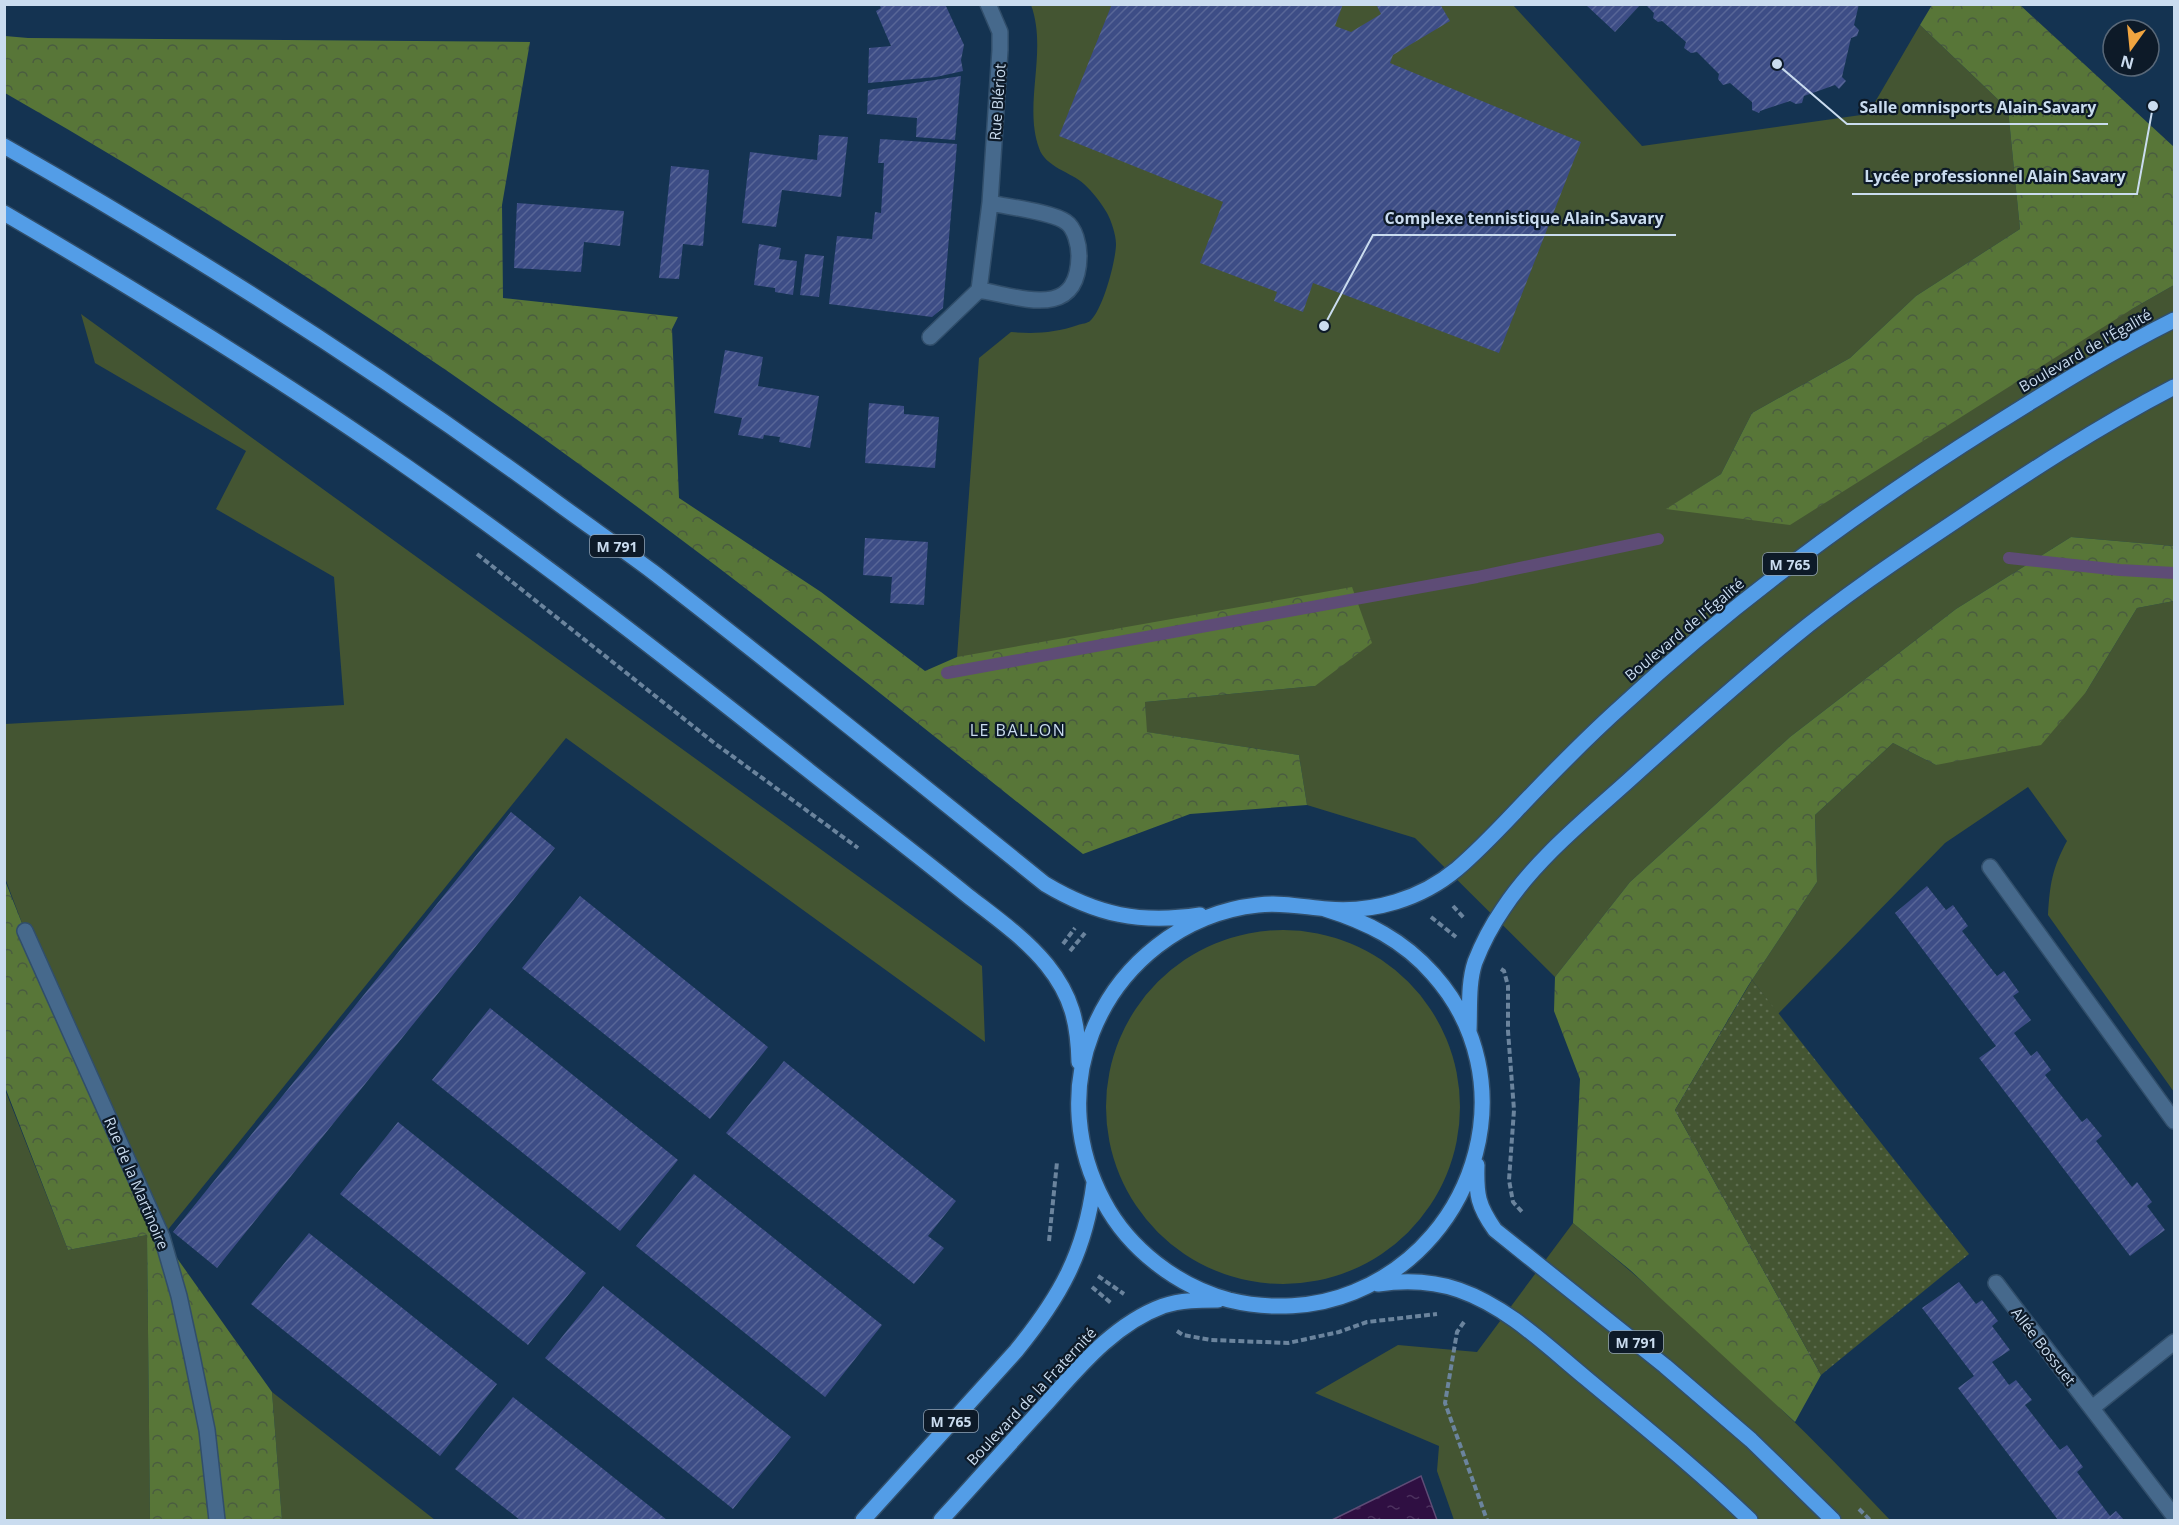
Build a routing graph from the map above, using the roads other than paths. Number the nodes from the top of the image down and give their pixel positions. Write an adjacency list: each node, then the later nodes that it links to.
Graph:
1 (988, 4): 3 (street, Rue Blériot)
2 (4, 146): 11 (main road, M 791)
3 (990, 203): 5 (street, Rue Blériot); 5 (street)
4 (4, 213): 14 (main road)
5 (980, 290): 7 (street)
6 (2175, 320): 10 (main road, Boulevard de l'Égalité / M 765)
7 (930, 337)
8 (2175, 387): 13 (main road, Boulevard de l'Égalité)
9 (1990, 867): 15 (street)
10 (1325, 909): 11 (main road, Boulevard de l'Égalité); 13 (main road, Boulevard de l'Égalité)
11 (1224, 912): 14 (main road, Boulevard de l'Égalité)
12 (25, 931): 24 (street, Rue de la Martinoire)
13 (1469, 1034): 16 (main road, Boulevard de l'Égalité)
14 (1080, 1083): 17 (main road, Boulevard de l'Égalité)
15 (2175, 1121)
16 (1477, 1150): 19 (main road, Boulevard de l'Égalité); 28 (main road, M 791)
17 (1094, 1183): 20 (main road, Boulevard de l'Égalité); 25 (main road, M 765)
18 (1996, 1283): 22 (street, Allée Bossuet)
19 (1372, 1284): 20 (main road, Boulevard de l'Égalité); 27 (main road)
20 (1229, 1300): 26 (main road, Boulevard de la Fraternité)
21 (2175, 1342): 22 (street)
22 (2092, 1408): 23 (street, Allée Bossuet)
23 (2175, 1516)
24 (217, 1521)
25 (863, 1521)
26 (941, 1521)
27 (1750, 1521)
28 (1833, 1521)

